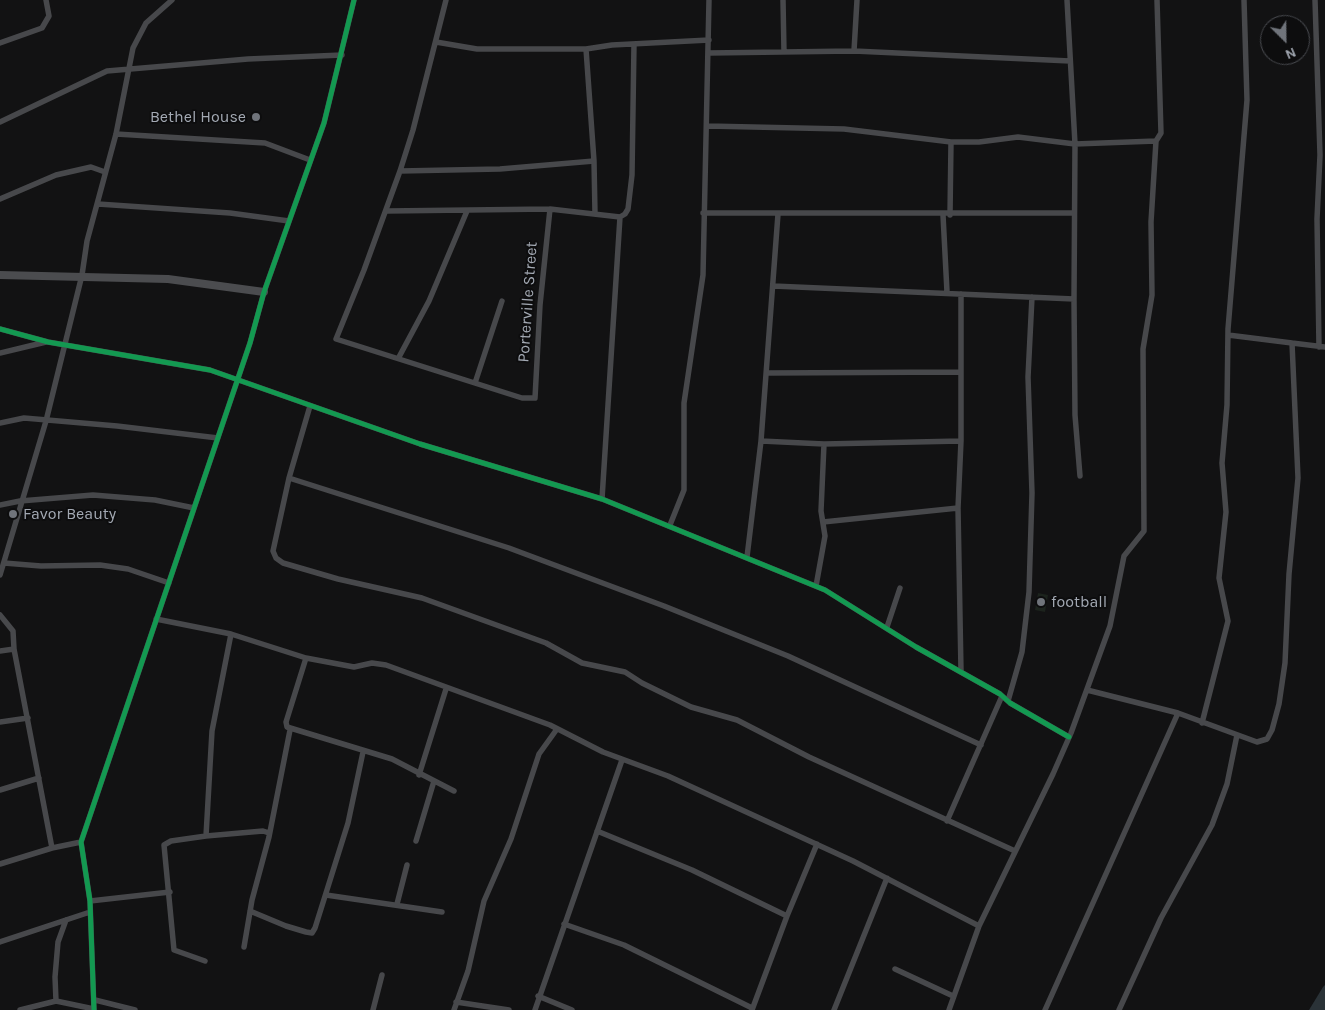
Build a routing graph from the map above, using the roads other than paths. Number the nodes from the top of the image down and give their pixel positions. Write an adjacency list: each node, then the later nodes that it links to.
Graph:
1 (46, 0): 14 (street)
2 (172, 0): 22 (street)
3 (354, 0): 20 (street)
4 (446, 0): 13 (street)
5 (709, 0): 12 (street)
6 (783, 0): 18 (street)
7 (857, 0): 17 (street)
8 (1067, 0): 21 (street)
9 (1157, 0): 26 (street)
10 (1244, 0): 56 (street)
11 (1315, 0): 60 (street)
12 (709, 40): 15 (street); 19 (street)
13 (436, 42): 16 (street); 31 (street)
14 (0, 43)
15 (634, 44): 16 (street); 44 (street)
16 (586, 49): 30 (street)
17 (854, 51): 18 (street); 21 (street)
18 (784, 52): 19 (street)
19 (709, 53): 24 (street)
20 (342, 55): 22 (street); 29 (street)
21 (1070, 61): 28 (street)
22 (129, 70): 23 (street); 25 (street)
23 (0, 122)
24 (707, 126): 27 (street); 38 (street)
25 (116, 134): 29 (street); 32 (street)
26 (1156, 141): 28 (street); 98 (street)
27 (951, 142): 28 (street); 43 (street)
28 (1075, 144): 39 (street)
29 (310, 160): 45 (street)
30 (594, 161): 31 (street); 40 (street)
31 (400, 171): 36 (street)
32 (105, 172): 33 (street); 34 (street)
33 (0, 200)
34 (98, 204): 45 (street); 47 (street)
35 (550, 209): 37 (street); 40 (street); 66 (street, Porterville Street)
36 (387, 211): 37 (street); 62 (street)
37 (468, 211): 62 (street)
38 (703, 213): 41 (street); 82 (street)
39 (1074, 213): 43 (street); 53 (street)
40 (596, 214): 44 (street)
41 (778, 214): 42 (street); 48 (street)
42 (943, 215): 43 (street); 50 (street)
43 (950, 215)
44 (620, 217): 76 (street)
45 (289, 221): 49 (street)
46 (0, 275): 47 (street)
47 (82, 275): 49 (street); 59 (street)
48 (773, 286): 50 (street); 63 (street)
49 (264, 292): 65 (street)
50 (948, 292): 51 (street)
51 (961, 294): 52 (street); 64 (street)
52 (1032, 297): 53 (street); 100 (street)
53 (1074, 299): 74 (street)
54 (502, 301): 66 (street)
55 (0, 329): 57 (street)
56 (1228, 335): 58 (street); 104 (street)
57 (48, 342): 59 (street); 61 (street)
58 (1292, 343): 60 (street); 107 (street)
59 (64, 344): 65 (street); 68 (street)
60 (1322, 347)
61 (0, 353)
62 (399, 357): 66 (street)
63 (767, 372): 64 (street); 71 (street)
64 (960, 372): 72 (street)
65 (238, 380): 67 (street); 70 (street)
66 (475, 383)
67 (310, 406): 75 (street); 76 (street)
68 (46, 421): 69 (street); 70 (street); 77 (street)
69 (0, 424)
70 (218, 438): 79 (street)
71 (761, 441): 73 (street); 83 (street)
72 (961, 441): 73 (street); 80 (street)
73 (824, 444): 81 (street)
74 (1080, 476)
75 (289, 478): 109 (street); 117 (street)
76 (602, 499): 82 (street)
77 (20, 501): 78 (street); 79 (street); 84 (street)
78 (0, 505)
79 (194, 508): 86 (street)
80 (958, 508): 81 (street); 96 (street)
81 (823, 522): 87 (street)
82 (670, 525): 83 (street)
83 (746, 557): 87 (street)
84 (4, 563): 85 (street); 86 (street)
85 (0, 575)
86 (169, 583): 90 (street)
87 (816, 586): 91 (street)
88 (900, 588): 91 (street)
89 (0, 615): 93 (street)
90 (156, 619): 92 (street); 122 (street)
91 (887, 627): 96 (street)
92 (231, 634): 95 (street); 120 (street)
93 (14, 649): 94 (street); 102 (street)
94 (0, 651)
95 (306, 658): 97 (street); 106 (street)
96 (961, 671): 99 (street)
97 (446, 689): 105 (street); 112 (street)
98 (1086, 690): 101 (street); 108 (street)
99 (1002, 696): 100 (street); 109 (street)
100 (1008, 701): 108 (street)
101 (1178, 713): 104 (street); 161 (street)
102 (28, 718): 103 (street); 113 (street)
103 (0, 722)
104 (1202, 723): 107 (street)
105 (558, 729): 111 (street); 149 (street)
106 (290, 730): 110 (street); 119 (street)
107 (1237, 736): 162 (street)
108 (1069, 738): 125 (street)
109 (981, 745): 117 (street)
110 (363, 752): 112 (street); 130 (street)
111 (622, 760): 118 (street); 123 (street)
112 (419, 775): 114 (street)
113 (40, 778): 115 (street); 124 (street)
114 (434, 781): 116 (street); 121 (street)
115 (0, 790)
116 (454, 791)
117 (947, 821): 125 (street)
118 (597, 831): 136 (street); 138 (street)
119 (269, 833): 120 (street); 133 (street)
120 (206, 836): 129 (street)
121 (416, 841)
122 (81, 842): 124 (street); 131 (street)
123 (817, 844): 128 (street); 136 (street)
124 (52, 848): 126 (street)
125 (1015, 851): 139 (street)
126 (0, 864)
127 (407, 865): 132 (street)
128 (887, 878): 139 (street); 159 (street)
129 (170, 892): 131 (street); 142 (street)
130 (326, 895): 132 (street); 133 (street)
131 (90, 901): 134 (street)
132 (397, 904): 135 (street)
133 (250, 910): 141 (street)
134 (90, 912): 137 (street); 147 (street)
135 (442, 912)
136 (786, 916): 150 (street)
137 (66, 920): 140 (street); 148 (street)
138 (564, 924): 145 (street); 150 (street)
139 (979, 926): 146 (street)
140 (0, 942)
141 (244, 947)
142 (205, 961)
143 (895, 969): 146 (street)
144 (382, 975): 154 (street)
145 (538, 996): 157 (street); 158 (street)
146 (953, 996): 160 (street)
147 (95, 1000): 152 (street); 153 (street)
148 (56, 1001): 151 (street); 152 (street)
149 (456, 1002): 155 (street); 156 (street)
150 (752, 1009)
151 (20, 1010)
152 (94, 1010)
153 (135, 1010)
154 (372, 1010)
155 (454, 1010)
156 (509, 1010)
157 (535, 1010)
158 (572, 1010)
159 (834, 1010)
160 (948, 1010)
161 (1045, 1010)
162 (1119, 1010)

